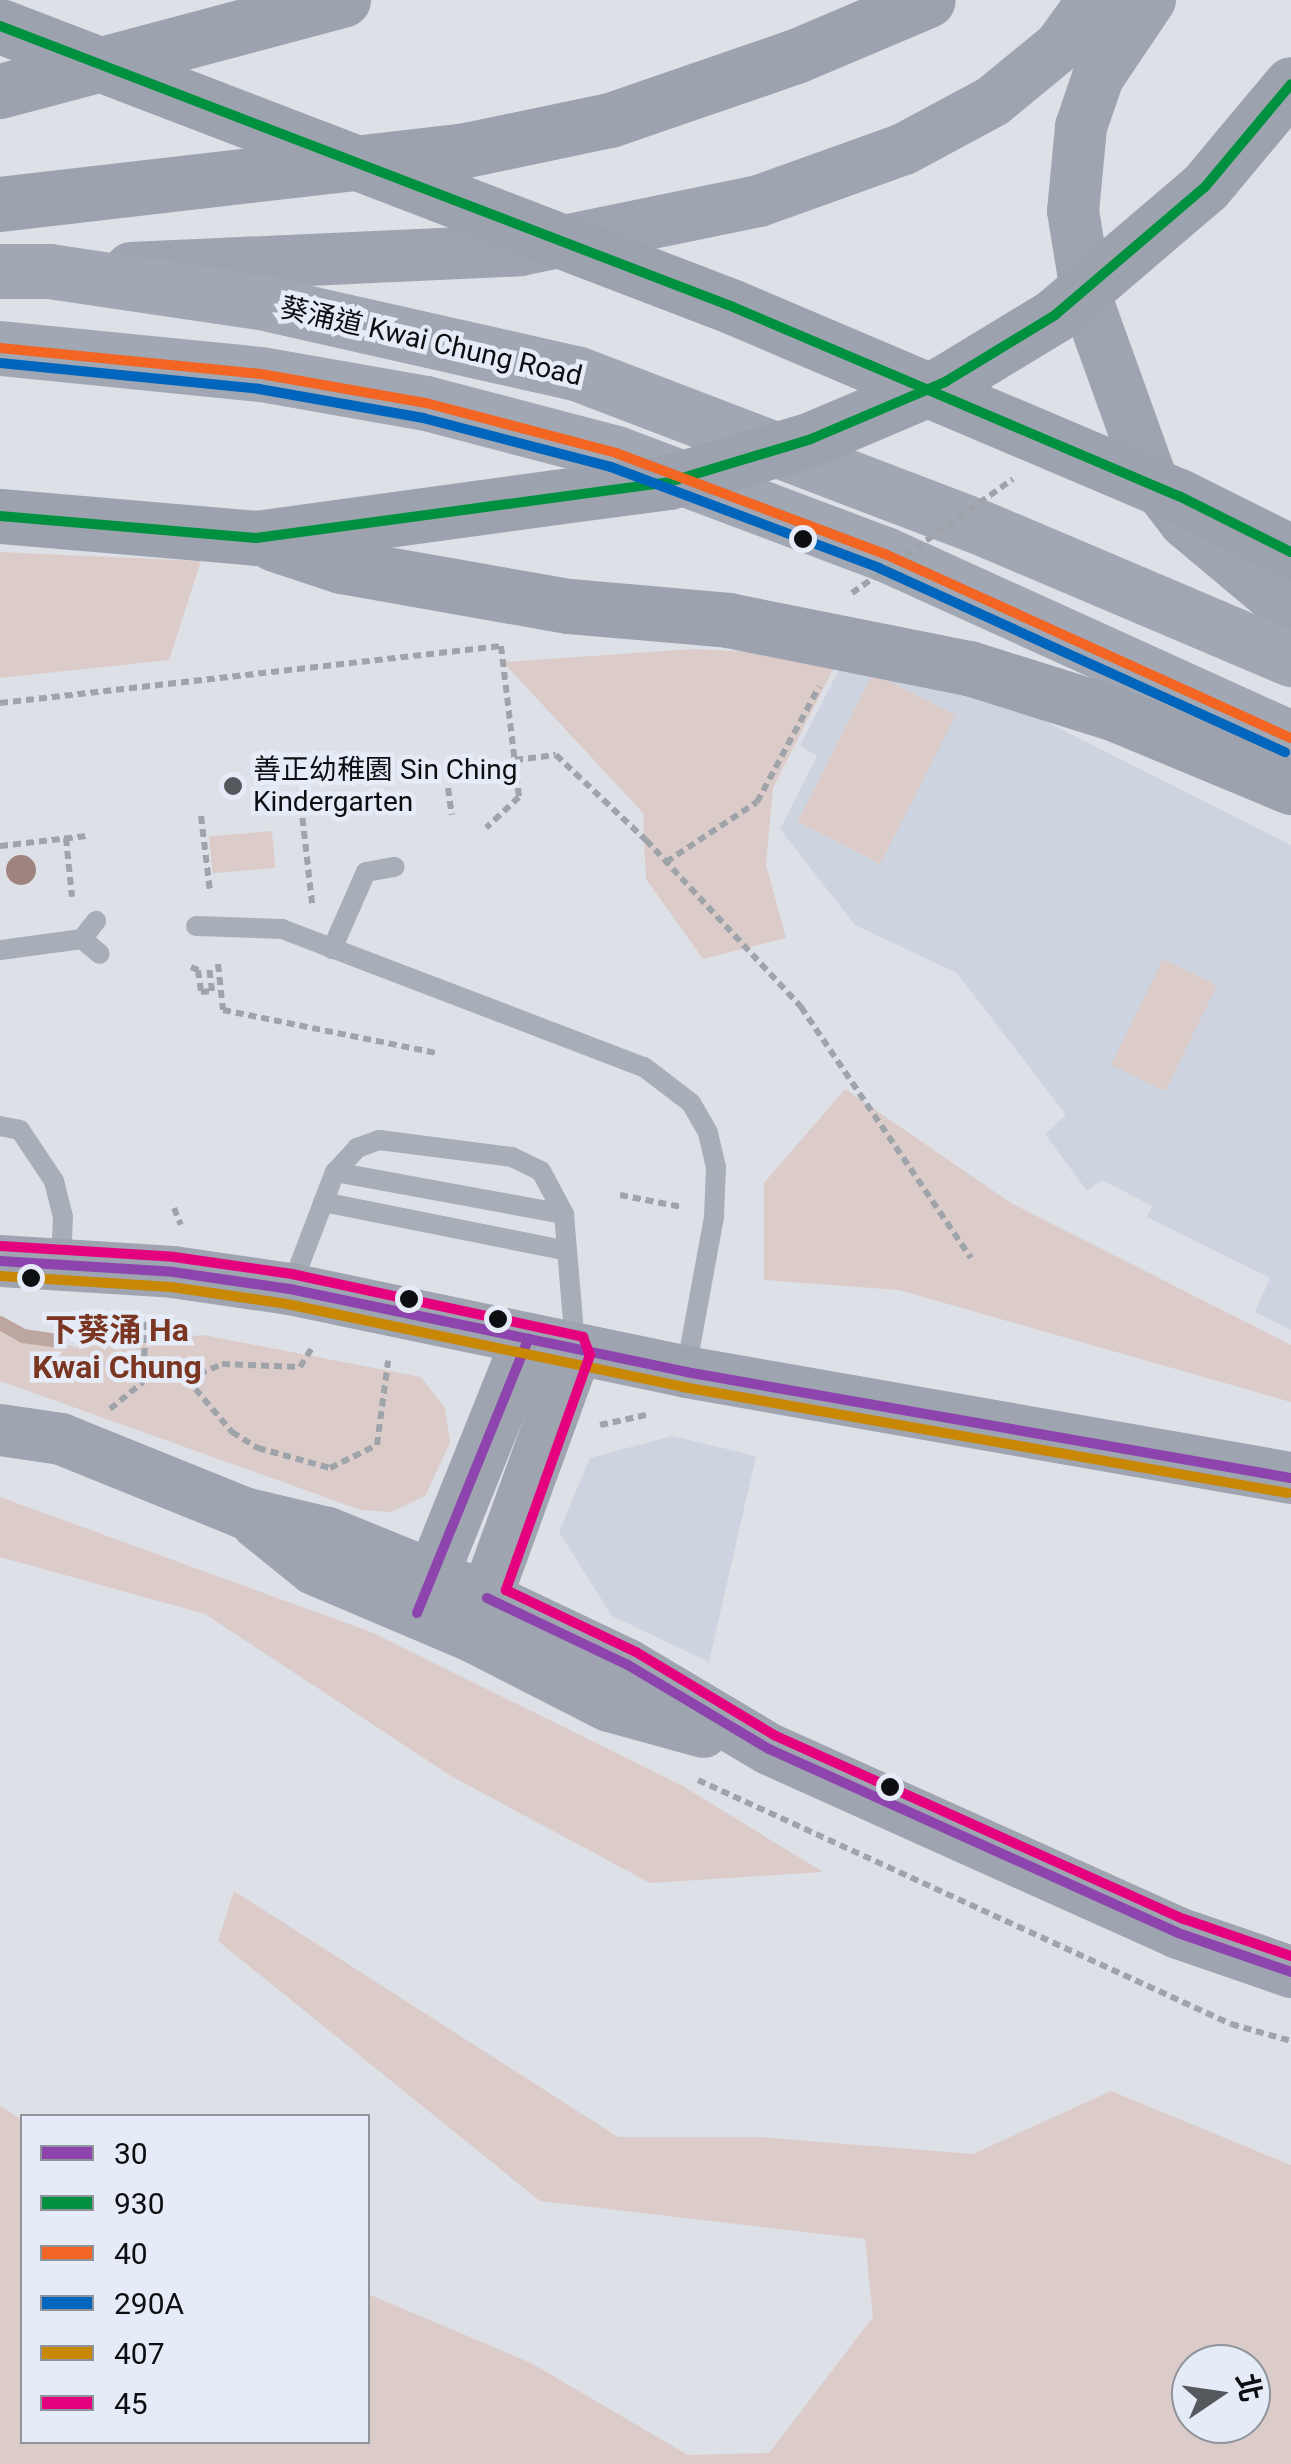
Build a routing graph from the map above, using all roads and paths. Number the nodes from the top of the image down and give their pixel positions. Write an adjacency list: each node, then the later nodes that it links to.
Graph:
1 (343, 0): 7 (highway, bridge)
2 (928, 0): 8 (highway, bridge)
3 (1093, 0): 9 (main road)
4 (1150, 0): 16 (main road)
5 (0, 26): 14 (highway, bridge)
6 (1291, 84): 13 (highway, bridge)
7 (0, 91)
8 (0, 204)
9 (24, 271): 17 (main road, 葵涌道 Kwai Chung Road)
10 (0, 348): 19 (main road)
11 (1019, 474): 15 (path, bridge)
12 (0, 516): 13 (highway)
13 (256, 538): 22 (highway, bridge)
14 (1291, 552)
15 (856, 604)
16 (1291, 612)
17 (1291, 659)
18 (0, 703): 20 (path)
19 (1291, 738)
20 (515, 760): 27 (path); 31 (path)
21 (790, 765): 31 (path)
22 (1291, 787)
23 (448, 788): 25 (path)
24 (302, 805): 35 (path)
25 (452, 815)
26 (201, 816): 33 (path)
27 (486, 828)
28 (86, 836): 29 (path)
29 (66, 838): 30 (path); 34 (path)
30 (0, 846)
31 (666, 862): 51 (path)
32 (394, 867): 39 (lane)
33 (210, 892)
34 (72, 897)
35 (312, 903)
36 (96, 922): 38 (lane)
37 (190, 927): 39 (lane)
38 (82, 940): 40 (lane); 41 (lane)
39 (332, 949): 60 (lane)
40 (0, 950)
41 (100, 954)
42 (213, 964): 42 (path); 43 (path)
43 (436, 1053)
44 (0, 1126): 53 (lane)
45 (335, 1172): 47 (lane); 49 (lane); 49 (lane)
46 (620, 1195): 48 (path)
47 (323, 1202): 50 (lane); 54 (lane)
48 (676, 1206)
49 (564, 1214): 50 (lane)
50 (564, 1250): 56 (lane)
51 (971, 1258)
52 (0, 1262): 53 (main road)
53 (61, 1263): 54 (main road)
54 (290, 1289): 56 (main road)
55 (146, 1321): 59 (path)
56 (552, 1345): 60 (main road); 67 (main road); 68 (main road)
57 (312, 1348): 61 (path)
58 (388, 1361): 61 (path)
59 (143, 1364): 61 (path); 62 (path)
60 (686, 1372): 66 (main road)
61 (187, 1380)
62 (104, 1414)
63 (655, 1414): 65 (path)
64 (0, 1430): 67 (main road)
65 (590, 1434)
66 (1291, 1478)
67 (425, 1594): 68 (main road)
68 (480, 1617): 70 (main road)
69 (685, 1774): 71 (path)
70 (1291, 1972)
71 (1291, 2041)

